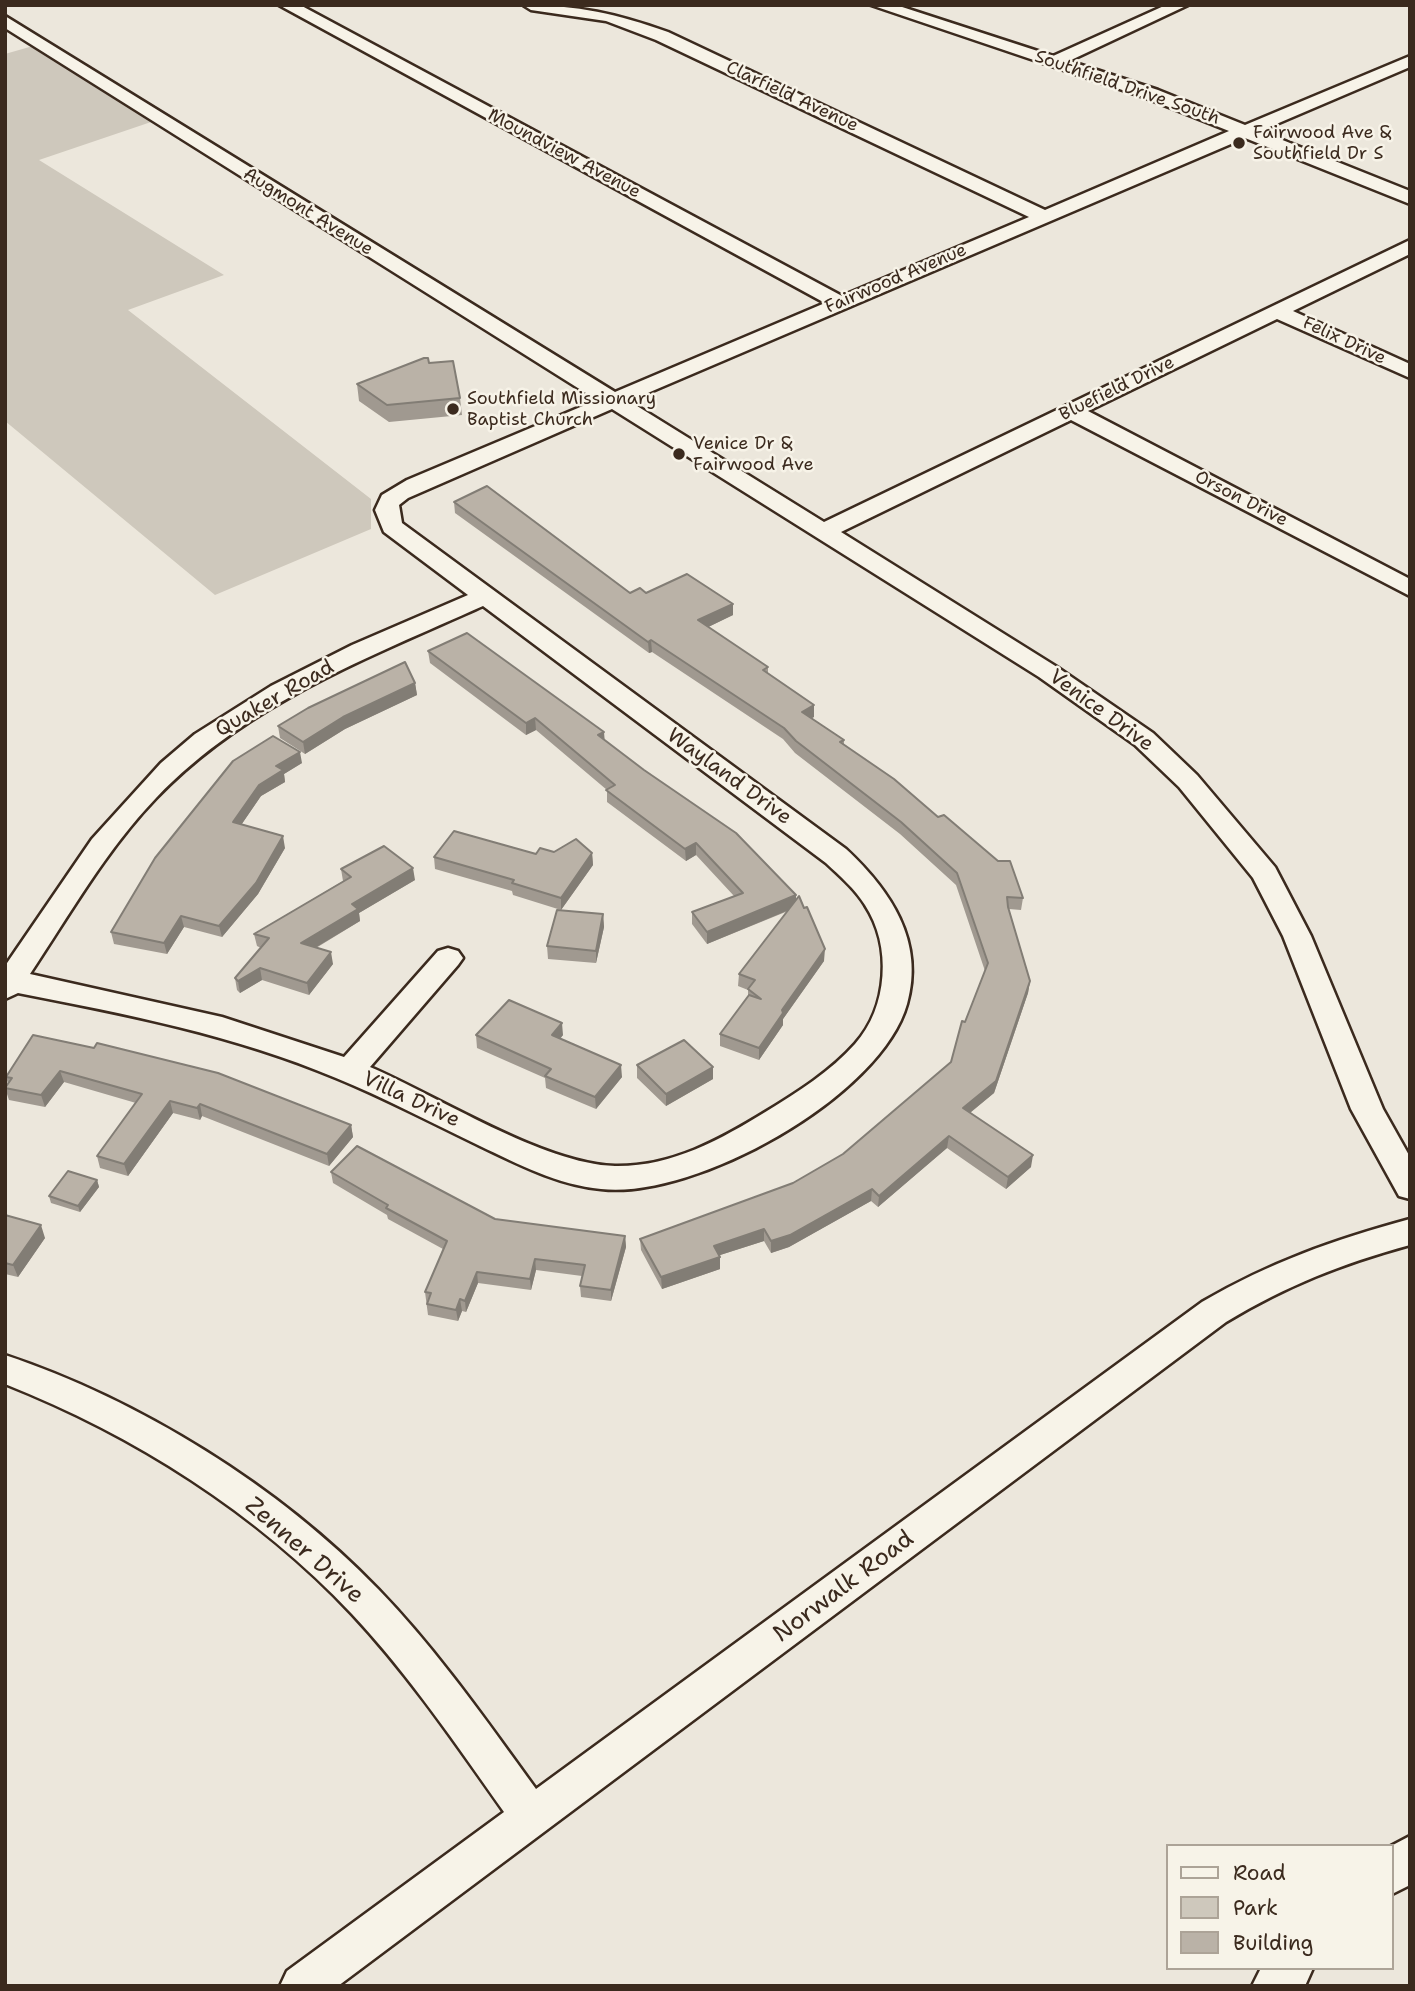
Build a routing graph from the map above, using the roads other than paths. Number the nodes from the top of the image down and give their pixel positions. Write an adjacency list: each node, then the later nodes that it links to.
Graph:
1 (287, 5): 12 (street, Moundview Avenue)
2 (531, 5): 10 (street, Clarfield Avenue)
3 (879, 5): 7 (street, Southfield Drive South)
4 (1180, 5): 7 (street)
5 (5, 21): 15 (street, Augmont Avenue)
6 (1410, 61): 8 (street, Fairwood Avenue)
7 (1055, 62): 8 (street, Southfield Drive South)
8 (1246, 130): 9 (street, Southfield Drive South); 10 (street, Fairwood Avenue)
9 (1410, 198)
10 (1043, 216): 12 (street, Fairwood Avenue)
11 (1410, 246): 13 (street, Bluefield Drive)
12 (841, 303): 15 (street, Fairwood Avenue)
13 (1277, 311): 14 (street, Felix Drive); 16 (street, Bluefield Drive)
14 (1410, 372)
15 (613, 400): 17 (street, Fairwood Avenue); 18 (street, Venice Drive)
16 (1071, 411): 18 (street, Bluefield Drive); 19 (street, Orson Drive)
17 (386, 504): 20 (street, Wayland Drive)
18 (823, 532): 25 (street, Venice Drive)
19 (1410, 589)
20 (485, 596): 22 (street, Quaker Road); 24 (street, Wayland Drive)
21 (448, 958): 23 (street)
22 (8, 985): 23 (street, Villa Drive)
23 (349, 1071): 24 (street, Villa Drive)
24 (797, 1106)
25 (1410, 1187)
26 (1410, 1232): 28 (street, Norwalk Road)
27 (5, 1369): 28 (street, Zenner Drive)
28 (532, 1818): 32 (street, Norwalk Road)
29 (1410, 1856): 30 (street)
30 (1394, 1871)
31 (1290, 1970): 33 (street)
32 (302, 1986)
33 (1274, 1986)

